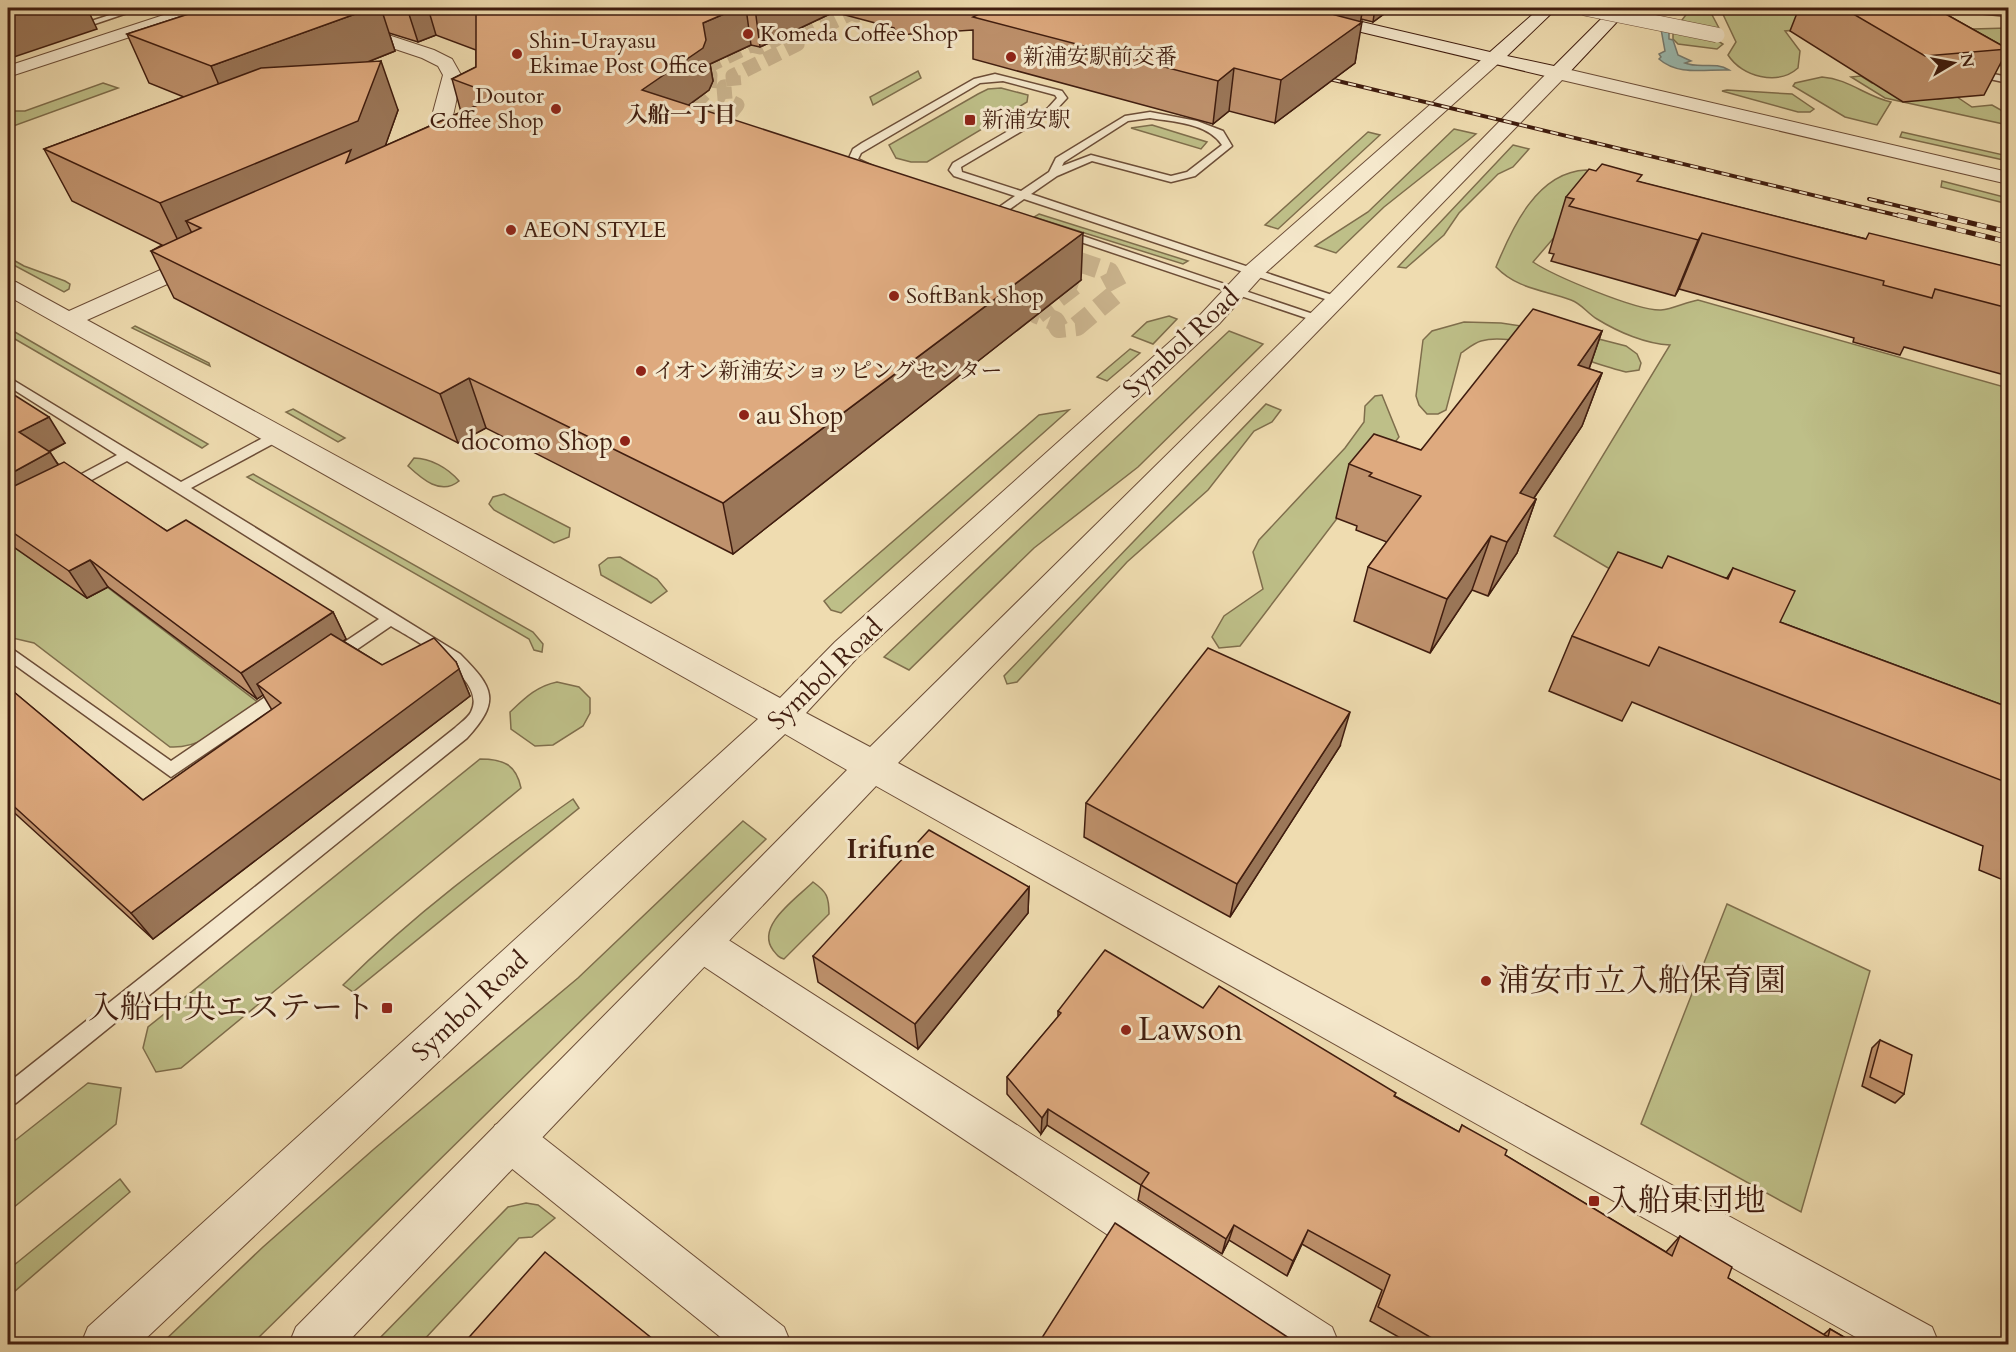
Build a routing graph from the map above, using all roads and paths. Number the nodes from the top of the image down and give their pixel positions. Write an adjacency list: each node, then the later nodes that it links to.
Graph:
1 (138, 8): 12 (lane)
2 (200, 8): 16 (street)
3 (291, 8): 19 (street)
4 (1248, 8): 11 (street)
5 (1302, 8): 11 (street)
6 (1549, 8): 14 (street, Symbol Road)
7 (1584, 8): 13 (street, bridge)
8 (1621, 8): 17 (street)
9 (1957, 8): 10 (lane)
10 (2008, 14)
11 (1332, 20): 14 (street)
12 (62, 32)
13 (1717, 35)
14 (1494, 58): 17 (street); 27 (street, Symbol Road)
15 (1965, 67): 18 (lane)
16 (8, 72)
17 (1558, 74): 22 (street); 29 (street)
18 (2008, 80)
19 (409, 167)
20 (880, 172): 23 (lane)
21 (1053, 174): 21 (lane); 23 (lane)
22 (2008, 178)
23 (1023, 196): 24 (lane); 27 (lane)
24 (999, 212)
25 (1053, 230): 27 (lane)
26 (218, 253): 30 (street)
27 (1246, 281): 29 (lane); 29 (lane); 40 (street, Symbol Road)
28 (8, 286): 30 (street)
29 (1329, 308): 41 (street)
30 (68, 320): 32 (street)
31 (8, 381): 33 (lane)
32 (277, 436): 34 (lane); 40 (street)
33 (128, 455): 34 (lane); 35 (lane)
34 (180, 489): 36 (lane)
35 (58, 492)
36 (391, 618): 38 (lane); 43 (lane)
37 (8, 652): 39 (lane)
38 (324, 664)
39 (295, 684)
40 (782, 717): 41 (street); 45 (street, Symbol Road)
41 (873, 767): 42 (street); 49 (street)
42 (702, 944): 44 (street); 48 (street)
43 (8, 1095)
44 (511, 1140): 46 (street); 47 (street)
45 (105, 1344)
46 (313, 1344)
47 (767, 1344)
48 (1315, 1344)
49 (1915, 1344)

